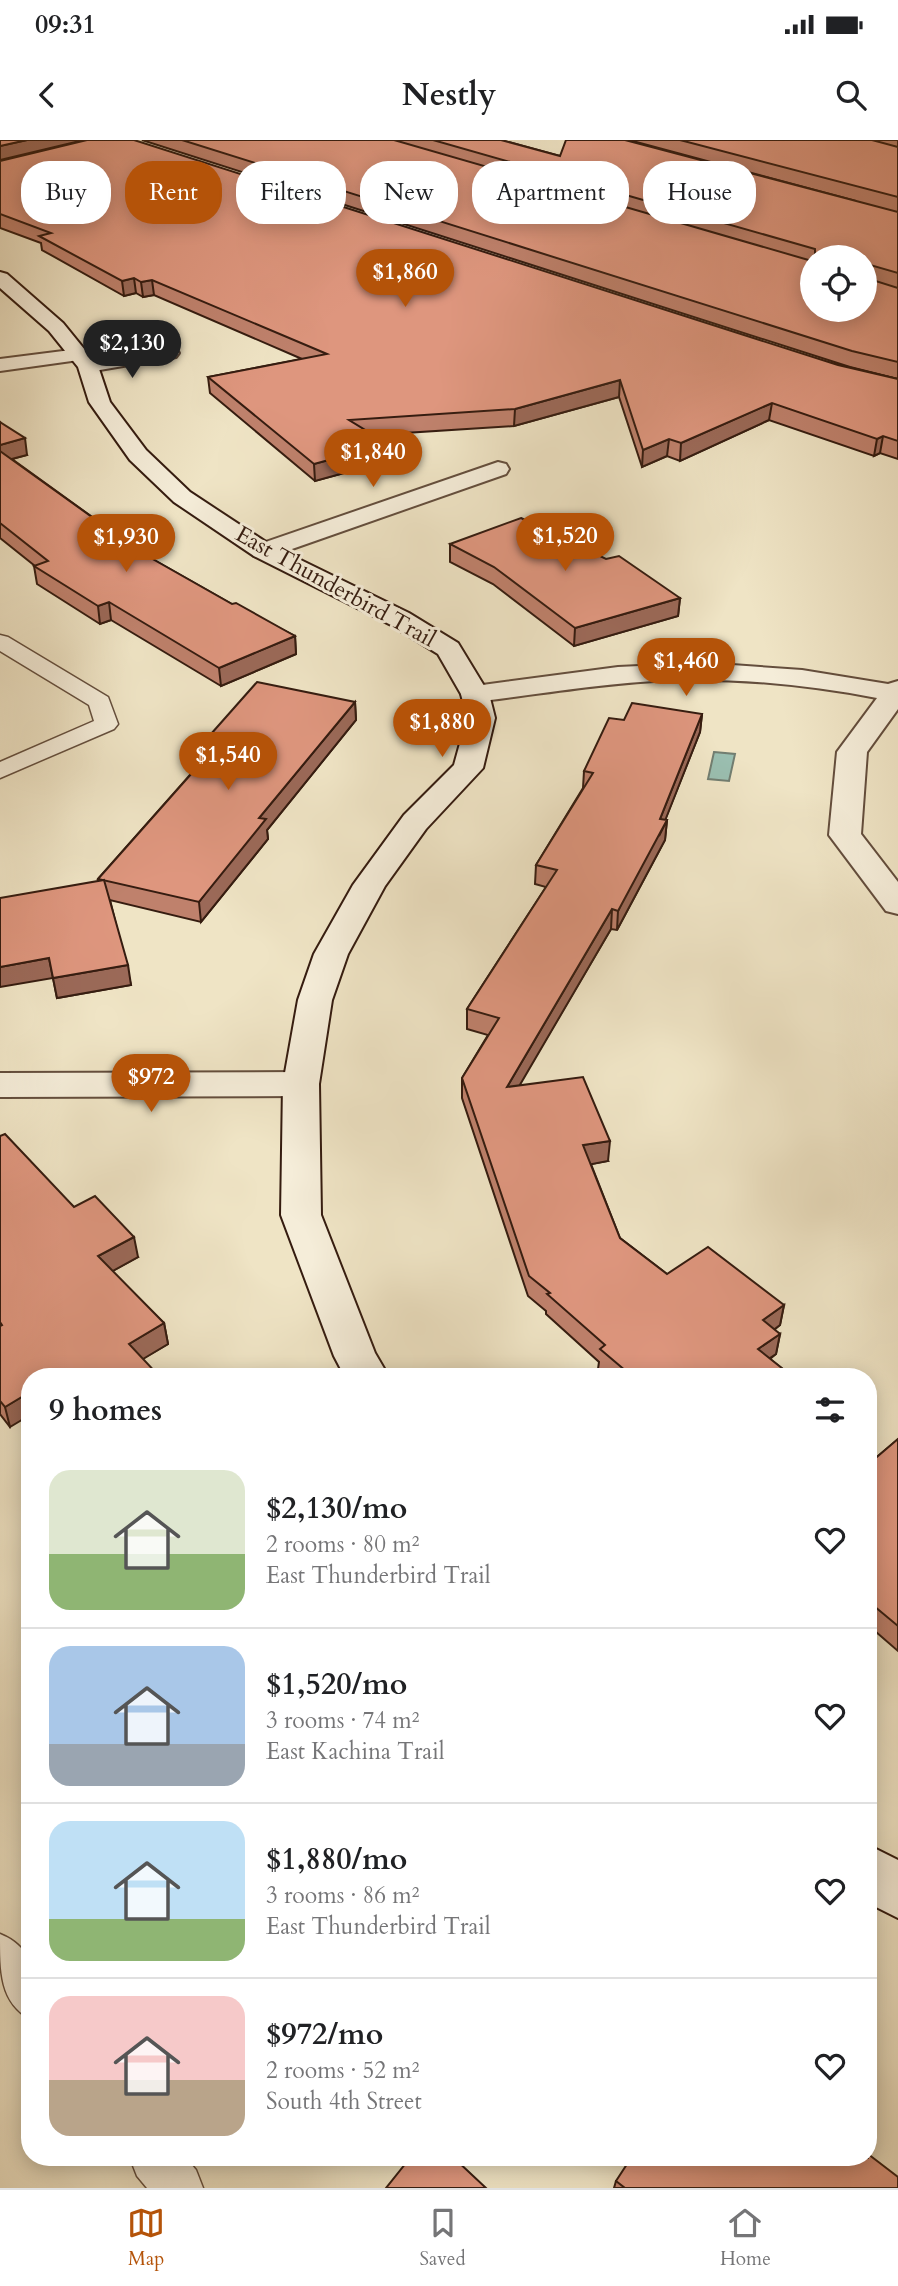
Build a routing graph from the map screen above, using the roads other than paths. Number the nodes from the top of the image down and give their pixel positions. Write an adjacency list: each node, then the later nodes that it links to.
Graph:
1 (0, 278): 3 (street, East Thunderbird Trail)
2 (169, 354): 3 (street)
3 (84, 360): 4 (street); 6 (street, East Thunderbird Trail)
4 (0, 365)
5 (498, 469): 6 (street)
6 (263, 551): 9 (street, East Thunderbird Trail)
7 (0, 642): 10 (lane)
8 (897, 692): 9 (street); 11 (street)
9 (475, 694): 12 (street, East Thunderbird Trail)
10 (0, 771)
11 (898, 904)
12 (301, 1084): 13 (street); 14 (street, East Thunderbird Trail)
13 (0, 1086)
14 (362, 1368)
15 (877, 1878): 16 (street)
16 (898, 1891)
17 (0, 1957): 18 (lane)
18 (21, 1984)
19 (161, 2166): 20 (lane)
20 (178, 2188)

